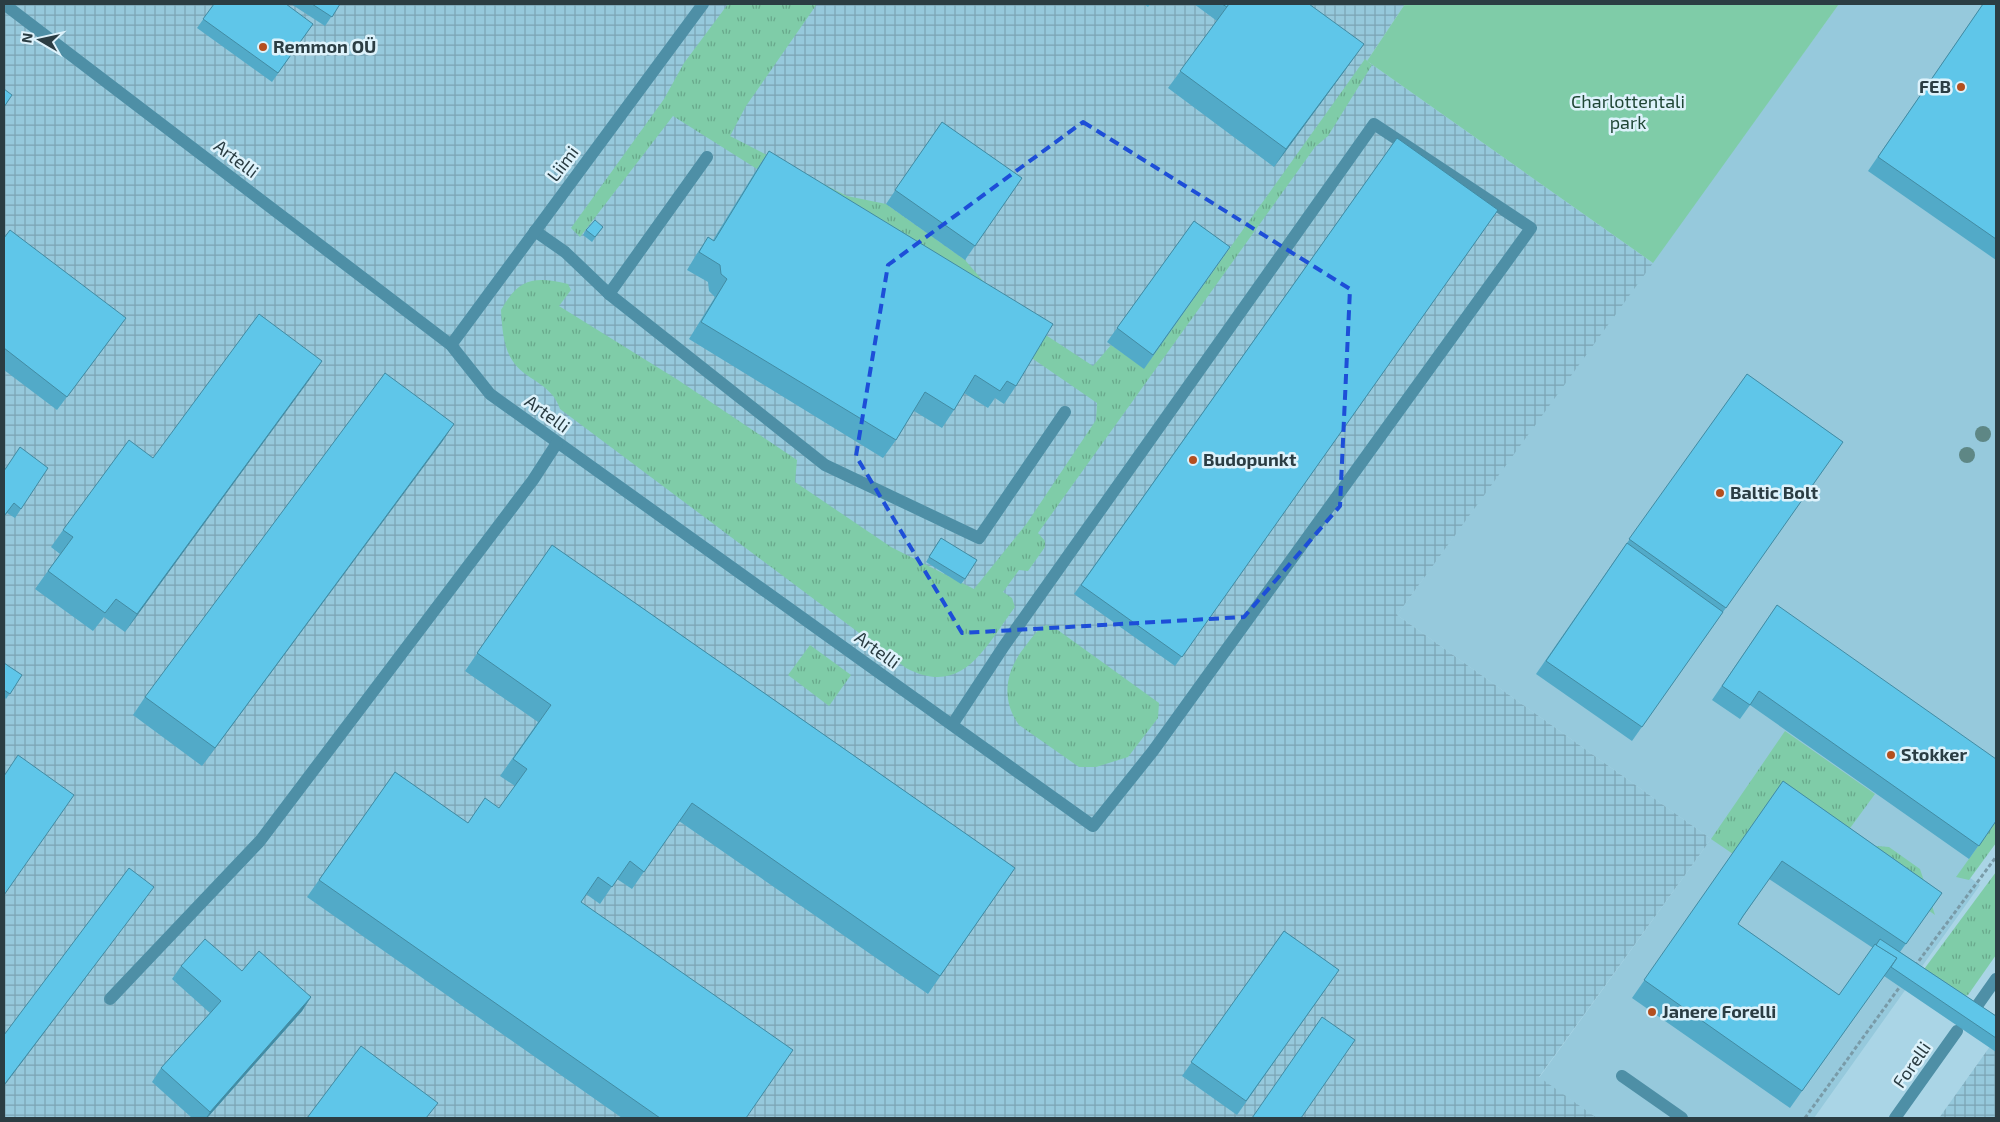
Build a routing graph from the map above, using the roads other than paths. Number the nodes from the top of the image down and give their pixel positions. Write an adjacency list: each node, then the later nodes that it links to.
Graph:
1 (4, 4): 6 (street, Artelli)
2 (704, 4): 4 (street, Liimi)
3 (707, 156): 5 (street)
4 (535, 231): 5 (street); 6 (street, Liimi)
5 (608, 294): 7 (street)
6 (451, 345): 8 (street, Artelli)
7 (1065, 412)
8 (557, 443): 9 (street, Artelli); 11 (street)
9 (952, 725): 9 (street, Artelli)
10 (1996, 979): 12 (street)
11 (110, 999)
12 (1972, 1013)
13 (1957, 1031): 16 (street, Forelli)
14 (1622, 1076): 15 (street)
15 (1682, 1118)
16 (1895, 1118)

